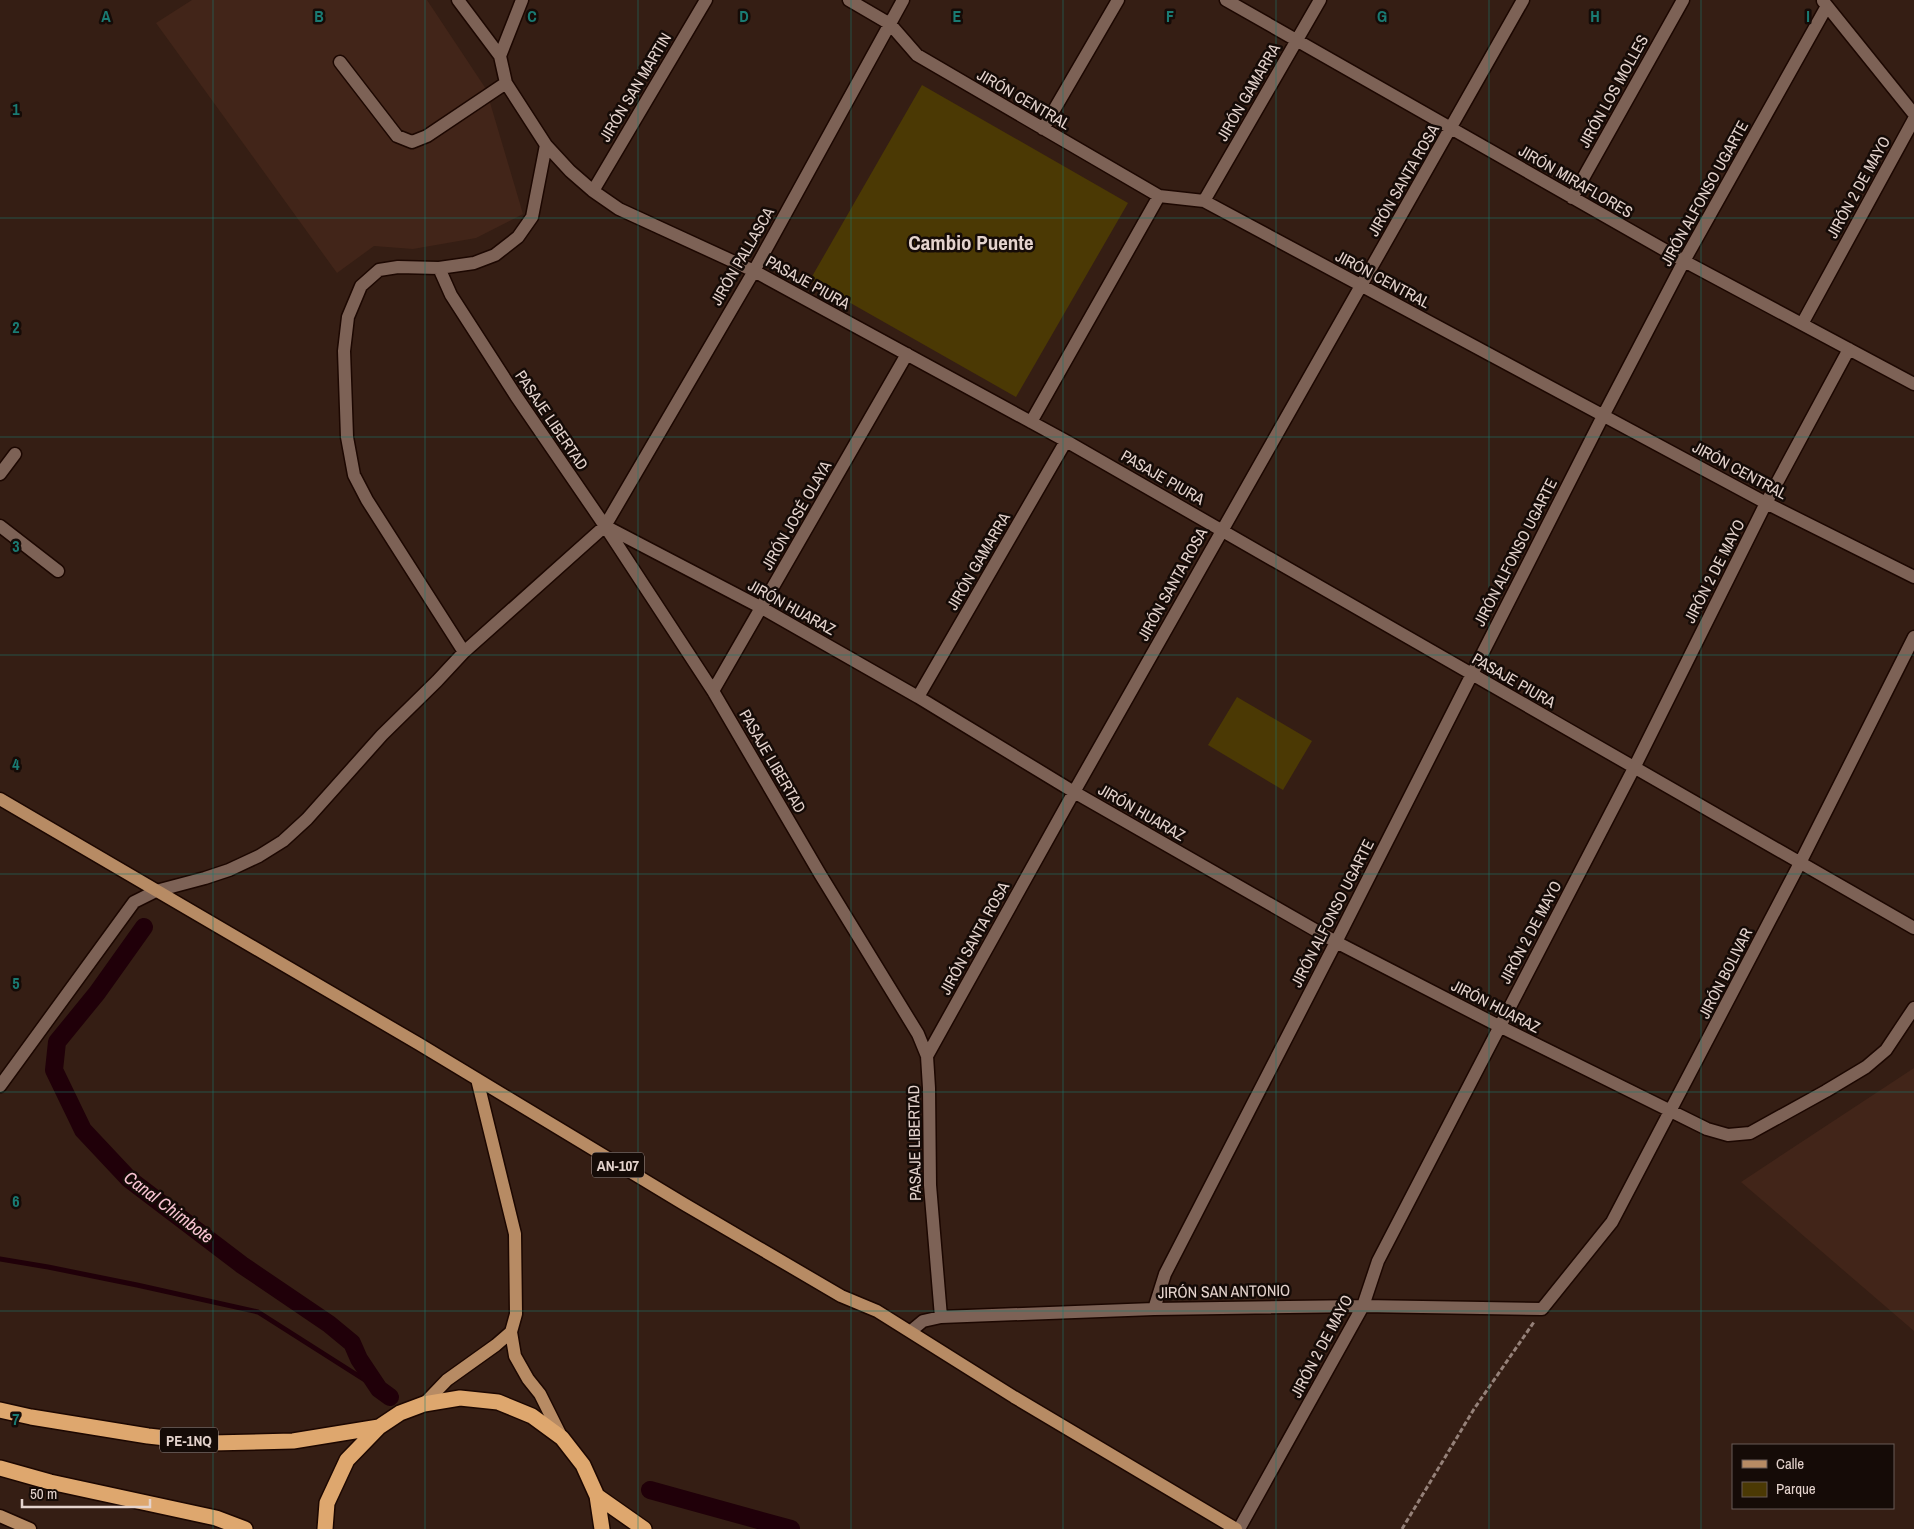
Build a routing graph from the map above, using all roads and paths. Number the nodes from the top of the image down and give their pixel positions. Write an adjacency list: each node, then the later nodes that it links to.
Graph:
1 (458, 0): 14 (street, PASAJE PIURA)
2 (522, 0): 14 (street)
3 (706, 0): 22 (street, JIRÓN SAN MARTIN)
4 (849, 0): 12 (street, JIRÓN CENTRAL)
5 (904, 0): 12 (street, JIRÓN PALLASCA)
6 (1118, 0): 20 (street)
7 (1226, 0): 13 (street, JIRÓN MIRAFLORES)
8 (1320, 0): 13 (street, JIRÓN GAMARRA)
9 (1522, 0): 19 (street, JIRÓN SANTA ROSA)
10 (1682, 0): 24 (street, JIRÓN LOS MOLLES)
11 (1825, 3): 17 (street); 26 (street, JIRÓN ALFONSO UGARTE)
12 (890, 24): 20 (street, JIRÓN CENTRAL); 28 (street, JIRÓN PALLASCA)
13 (1298, 40): 19 (street, JIRÓN MIRAFLORES); 25 (street, JIRÓN GAMARRA)
14 (500, 56): 16 (street, PASAJE PIURA)
15 (340, 62): 16 (street)
16 (506, 83): 21 (street, PASAJE PIURA)
17 (1912, 106)
18 (1914, 119): 30 (street, JIRÓN 2 DE MAYO)
19 (1451, 128): 24 (street, JIRÓN MIRAFLORES); 29 (street, JIRÓN SANTA ROSA)
20 (1043, 129): 23 (street, JIRÓN CENTRAL)
21 (546, 145): 22 (street, PASAJE PIURA); 27 (street)
22 (593, 191): 28 (street, PASAJE PIURA)
23 (1159, 196): 25 (street, JIRÓN CENTRAL); 35 (street)
24 (1572, 198): 26 (street, JIRÓN MIRAFLORES)
25 (1204, 201): 29 (street, JIRÓN CENTRAL)
26 (1684, 261): 30 (street, JIRÓN MIRAFLORES); 34 (street, JIRÓN ALFONSO UGARTE)
27 (440, 268): 41 (street, PASAJE LIBERTAD); 47 (street)
28 (754, 271): 32 (street, PASAJE PIURA); 41 (street, JIRÓN PALLASCA)
29 (1361, 285): 34 (street, JIRÓN CENTRAL); 42 (street, JIRÓN SANTA ROSA)
30 (1802, 324): 31 (street, JIRÓN MIRAFLORES)
31 (1849, 349): 33 (street, JIRÓN MIRAFLORES); 39 (street, JIRÓN 2 DE MAYO)
32 (907, 354): 35 (street, PASAJE PIURA); 45 (street, JIRÓN JOSÉ OLAYA)
33 (1914, 382)
34 (1602, 416): 39 (street, JIRÓN CENTRAL); 48 (street, JIRÓN ALFONSO UGARTE)
35 (1031, 422): 36 (street, PASAJE PIURA)
36 (1066, 441): 42 (street, PASAJE PIURA); 50 (street, JIRÓN GAMARRA)
37 (15, 454): 38 (street)
38 (0, 474)
39 (1766, 503): 44 (street, JIRÓN CENTRAL); 51 (street, JIRÓN 2 DE MAYO)
40 (0, 526): 43 (street)
41 (605, 526): 45 (street, JIRÓN HUARAZ); 47 (street, JIRÓN PALLASCA); 49 (street, PASAJE LIBERTAD)
42 (1222, 530): 48 (street, PASAJE PIURA); 52 (street, JIRÓN SANTA ROSA)
43 (58, 571)
44 (1914, 577)
45 (762, 608): 49 (street, JIRÓN JOSÉ OLAYA); 50 (street, JIRÓN HUARAZ)
46 (1914, 637): 54 (street, JIRÓN BOLIVAR)
47 (464, 652): 55 (street, JIRÓN PALLASCA)
48 (1471, 675): 51 (street, PASAJE PIURA); 57 (street, JIRÓN ALFONSO UGARTE)
49 (713, 691): 60 (street, PASAJE LIBERTAD)
50 (918, 698): 52 (street, JIRÓN HUARAZ)
51 (1634, 768): 54 (street, PASAJE PIURA); 59 (street, JIRÓN 2 DE MAYO)
52 (1074, 792): 57 (street, JIRÓN HUARAZ); 60 (street, JIRÓN SANTA ROSA)
53 (0, 799): 55 (main road, AN-107)
54 (1800, 863): 56 (street, PASAJE PIURA); 63 (street, JIRÓN BOLIVAR)
55 (156, 891): 61 (main road, AN-107); 62 (street, JIRÓN PALLASCA)
56 (1914, 928)
57 (1336, 942): 59 (street, JIRÓN HUARAZ); 65 (street, JIRÓN ALFONSO UGARTE)
58 (1914, 1008): 63 (street)
59 (1499, 1026): 63 (street, JIRÓN HUARAZ); 64 (street, JIRÓN 2 DE MAYO)
60 (927, 1056): 67 (street, PASAJE LIBERTAD)
61 (477, 1079): 68 (main road); 69 (main road, AN-107)
62 (0, 1086)
63 (1672, 1111): 66 (street, JIRÓN BOLIVAR)
64 (1363, 1306): 65 (street, JIRÓN SAN ANTONIO); 66 (street, JIRÓN SAN ANTONIO); 82 (street, JIRÓN 2 DE MAYO)
65 (1154, 1308): 67 (street, JIRÓN SAN ANTONIO)
66 (1542, 1309): 83 (path)
67 (941, 1317): 69 (street, JIRÓN SAN ANTONIO)
68 (511, 1332): 70 (main road); 73 (main road)
69 (911, 1332): 82 (main road, AN-107)
70 (424, 1404): 72 (highway, PE-1NQ); 73 (highway, PE-1NQ)
71 (0, 1410): 72 (highway, PE-1NQ)
72 (379, 1426): 79 (highway, PE-1NQ)
73 (562, 1438): 75 (highway, PE-1NQ)
74 (0, 1468): 78 (highway)
75 (597, 1496): 80 (highway, PE-1NQ); 81 (highway)
76 (0, 1516): 77 (main road)
77 (30, 1529)
78 (246, 1529)
79 (325, 1529)
80 (602, 1529)
81 (644, 1529)
82 (1238, 1529)
83 (1402, 1529)

